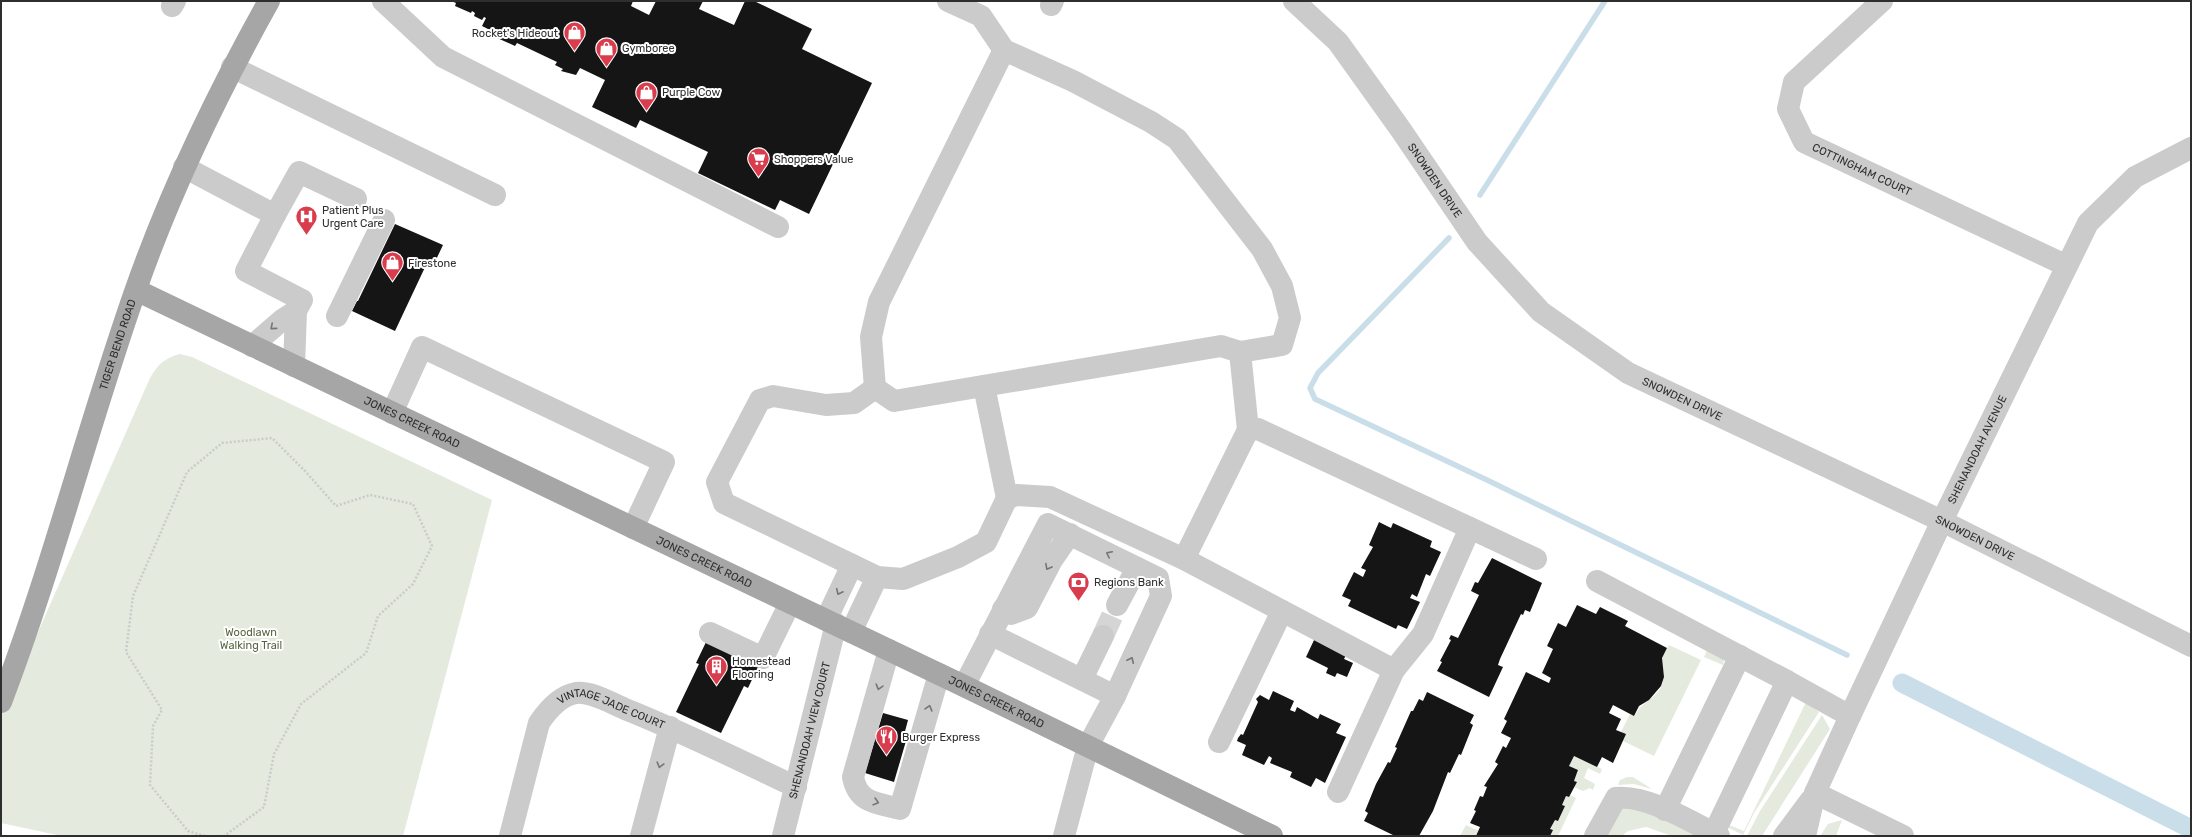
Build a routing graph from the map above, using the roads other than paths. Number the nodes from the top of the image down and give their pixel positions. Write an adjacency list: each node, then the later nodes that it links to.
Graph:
1 (269, 1): 7 (main road, TIGER BEND ROAD)
2 (383, 1): 14 (street)
3 (948, 1): 6 (street)
4 (1294, 1): 27 (street, SNOWDEN DRIVE)
5 (1882, 1): 15 (street, COTTINGHAM COURT)
6 (1004, 50): 20 (street); 23 (street)
7 (232, 67): 9 (main road, TIGER BEND ROAD); 10 (street)
8 (2191, 148): 15 (street, SHENANDOAH AVENUE)
9 (184, 167): 12 (street); 16 (main road, TIGER BEND ROAD)
10 (495, 195)
11 (356, 199): 12 (street)
12 (275, 215): 17 (street)
13 (384, 220): 18 (street)
14 (778, 227)
15 (2065, 265): 27 (street, SHENANDOAH AVENUE)
16 (136, 290): 19 (main road, JONES CREEK ROAD); 52 (main road, TIGER BEND ROAD)
17 (296, 311): 19 (street, one-way to 19); 21 (street)
18 (337, 316)
19 (252, 346): 21 (main road, JONES CREEK ROAD)
20 (1240, 352): 22 (street); 25 (street)
21 (294, 366): 24 (main road, JONES CREEK ROAD)
22 (984, 386): 23 (street); 26 (street)
23 (874, 388): 32 (street)
24 (392, 413): 28 (main road, JONES CREEK ROAD); 28 (street)
25 (1248, 430): 29 (street); 31 (street)
26 (1007, 498): 31 (street); 34 (street)
27 (1942, 521): 43 (street, SNOWDEN DRIVE); 53 (street, SHENANDOAH AVENUE)
28 (633, 528): 36 (main road, JONES CREEK ROAD)
29 (1470, 528): 30 (street); 46 (street)
30 (1536, 558)
31 (1184, 559): 38 (street)
32 (852, 565): 34 (street); 39 (street, one-way to 39)
33 (1137, 568): 37 (street); 41 (street, one-way to 41); 51 (street, one-way to 33)
34 (877, 577): 39 (street)
35 (1597, 581): 45 (street)
36 (790, 603): 39 (main road, JONES CREEK ROAD); 40 (street)
37 (1117, 605)
38 (1282, 611): 46 (street); 55 (street)
39 (838, 625): 44 (main road, JONES CREEK ROAD); 57 (street, SHENANDOAH VIEW COURT)
40 (710, 633)
41 (990, 634): 48 (street); 50 (street)
42 (1103, 636): 48 (street)
43 (2191, 646)
44 (889, 650): 47 (main road, JONES CREEK ROAD); 47 (street, one-way to 47)
45 (1740, 656): 49 (street); 60 (street)
46 (1394, 670): 58 (street)
47 (939, 674): 50 (main road, JONES CREEK ROAD)
48 (1082, 679): 51 (street)
49 (1787, 681): 53 (street); 61 (street)
50 (964, 686): 56 (main road, JONES CREEK ROAD)
51 (1115, 696): 56 (street)
52 (1, 702)
53 (1850, 716): 59 (street, SHENANDOAH AVENUE)
54 (670, 727): 57 (street, VINTAGE JADE COURT); 62 (street, VINTAGE JADE COURT); 63 (street, one-way to 63)
55 (1219, 742)
56 (1088, 746): 65 (street); 66 (main road, JONES CREEK ROAD)
57 (796, 787): 64 (street, SHENANDOAH VIEW COURT)
58 (1338, 792)
59 (1815, 793): 68 (street, SHENANDOAH AVENUE); 69 (street, SHENANDOAH AVENUE); 70 (street)
60 (1665, 810): 61 (street); 67 (street)
61 (1716, 834)
62 (510, 836)
63 (641, 836)
64 (783, 836)
65 (1064, 836)
66 (1272, 836)
67 (1595, 836)
68 (1784, 836)
69 (1805, 836)
70 (1903, 836)

